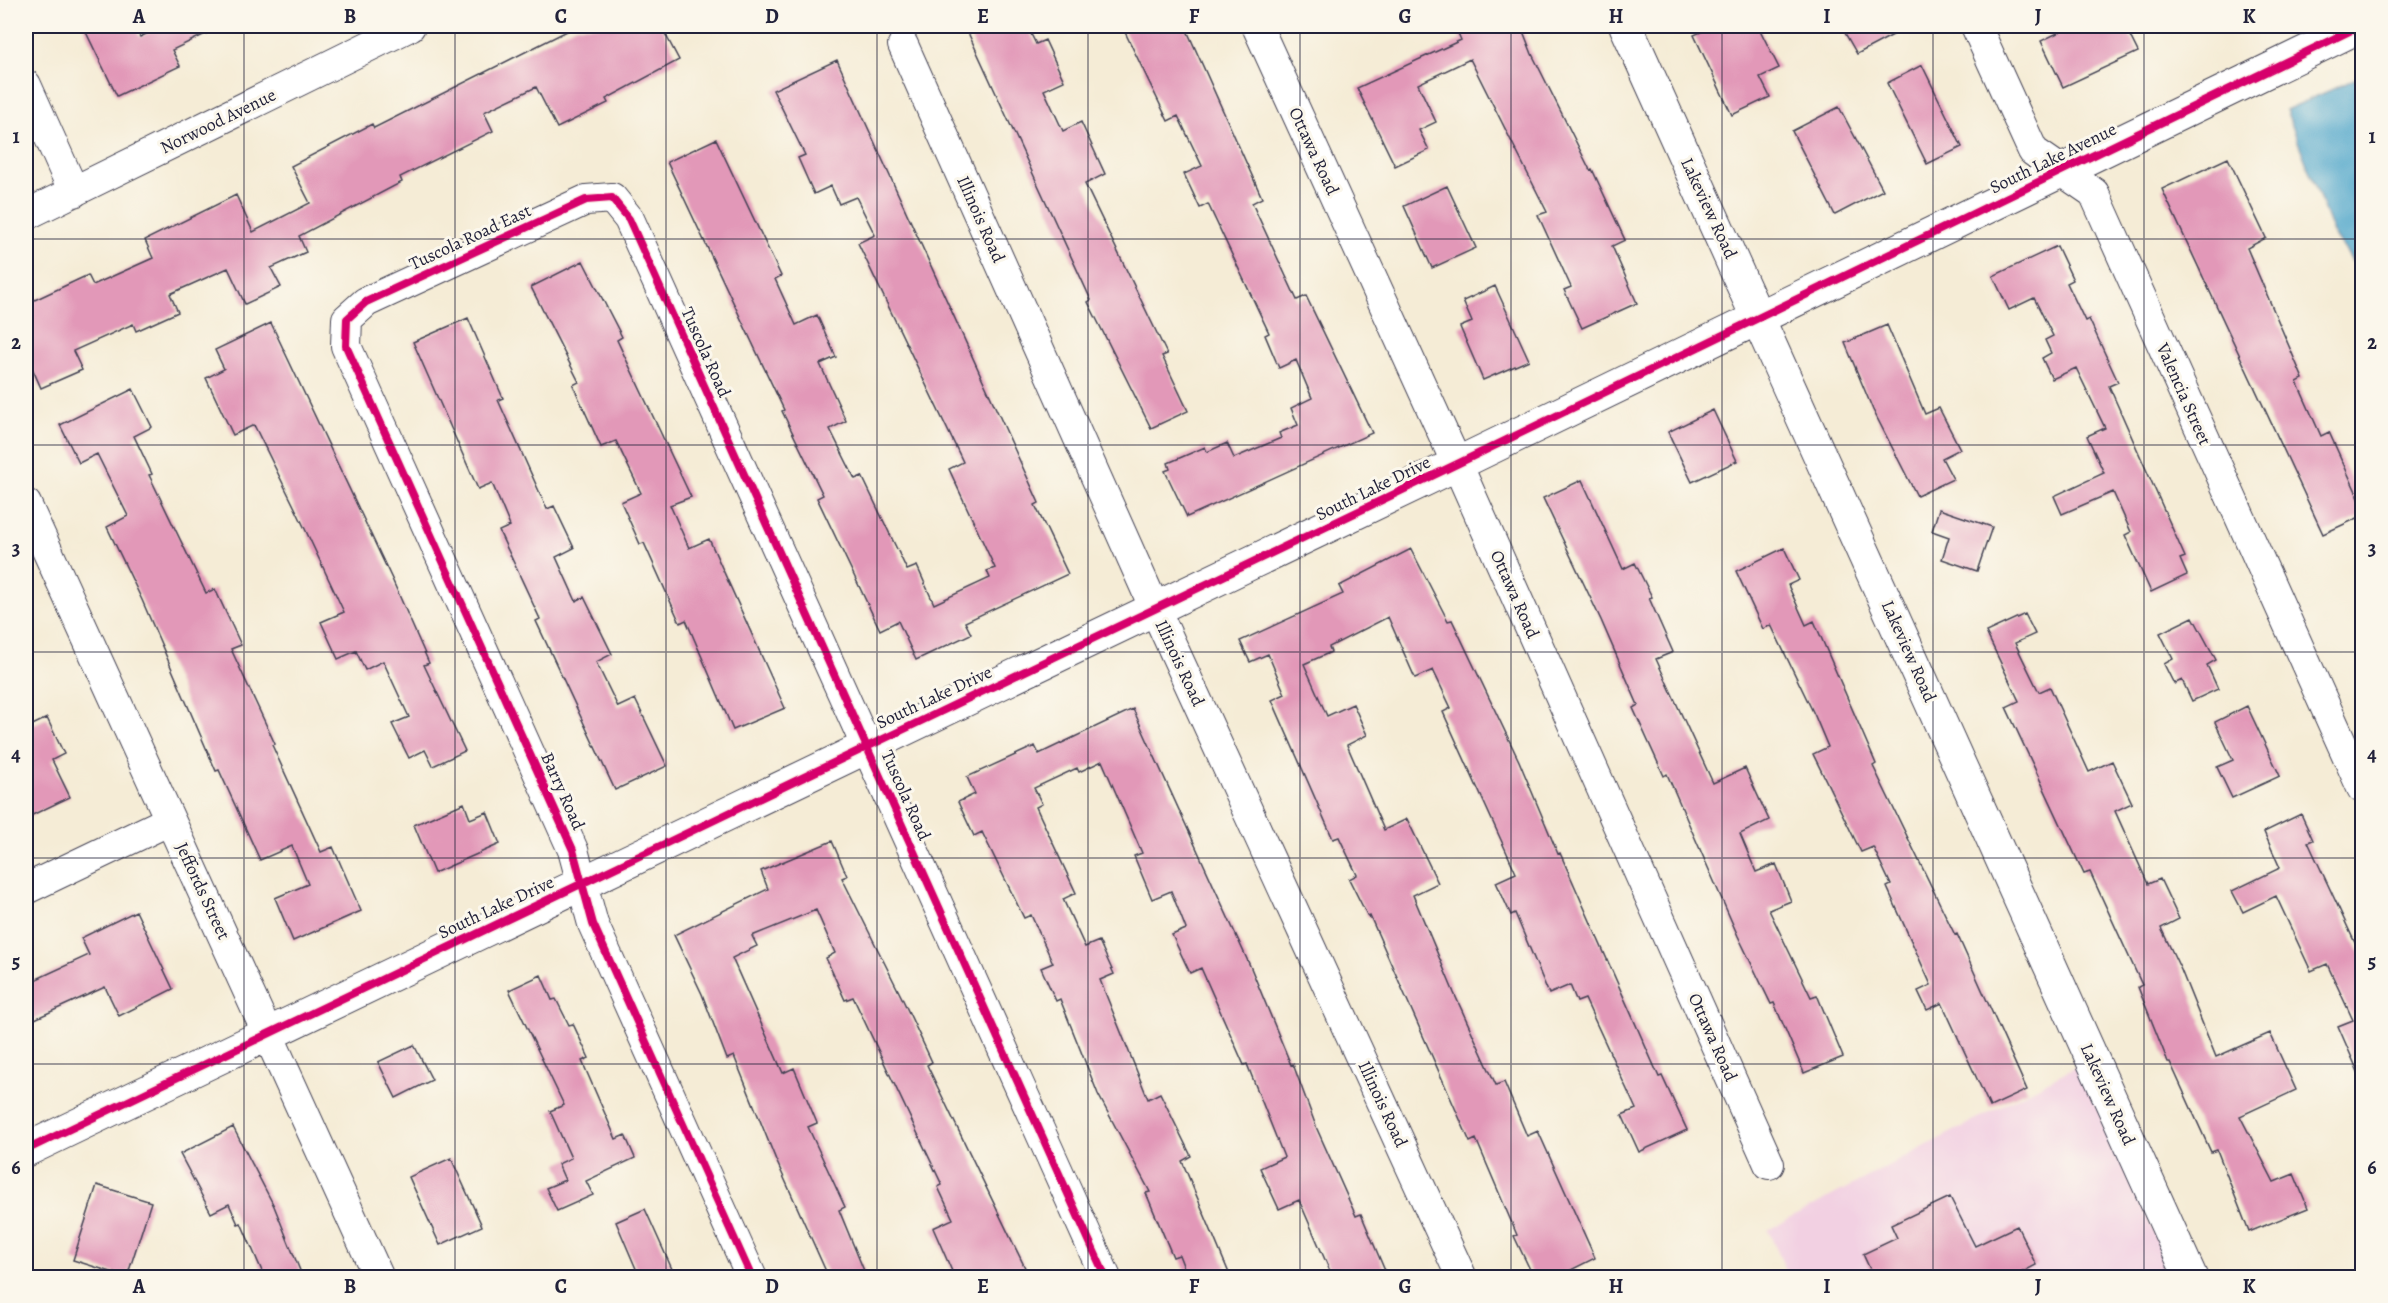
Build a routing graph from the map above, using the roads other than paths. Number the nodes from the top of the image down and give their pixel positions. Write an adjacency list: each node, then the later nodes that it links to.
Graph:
1 (410, 26): 9 (street, Norwood Avenue)
2 (1257, 26): 14 (street, Ottawa Road)
3 (1626, 26): 12 (street, Lakeview Road)
4 (1976, 26): 8 (street, Valencia Street)
5 (2345, 29): 8 (street, South Lake Avenue)
6 (903, 45): 16 (street, Illinois Road)
7 (26, 85): 9 (street)
8 (2062, 170): 12 (street, South Lake Avenue); 18 (street, Valencia Street)
9 (74, 192): 11 (street, Norwood Avenue)
10 (612, 198): 13 (street, Tuscola Road East); 17 (street, Tuscola Road)
11 (26, 215)
12 (1759, 317): 14 (street, South Lake Drive); 29 (street, Lakeview Road)
13 (347, 319): 20 (street, Barry Road)
14 (1457, 464): 16 (street, South Lake Drive); 24 (street, Ottawa Road)
15 (26, 504): 19 (street, Jeffords Street)
16 (1155, 609): 17 (street, South Lake Drive); 28 (street, Illinois Road)
17 (867, 745): 20 (street, South Lake Drive); 27 (street, Tuscola Road)
18 (2362, 788)
19 (170, 820): 21 (street); 22 (street, Jeffords Street)
20 (582, 884): 22 (street, South Lake Drive); 26 (street, Barry Road)
21 (26, 889)
22 (268, 1032): 23 (street, South Lake Drive); 25 (street, Jeffords Street)
23 (26, 1150)
24 (1769, 1164)
25 (379, 1278)
26 (752, 1278)
27 (1106, 1278)
28 (1462, 1278)
29 (2191, 1278)

